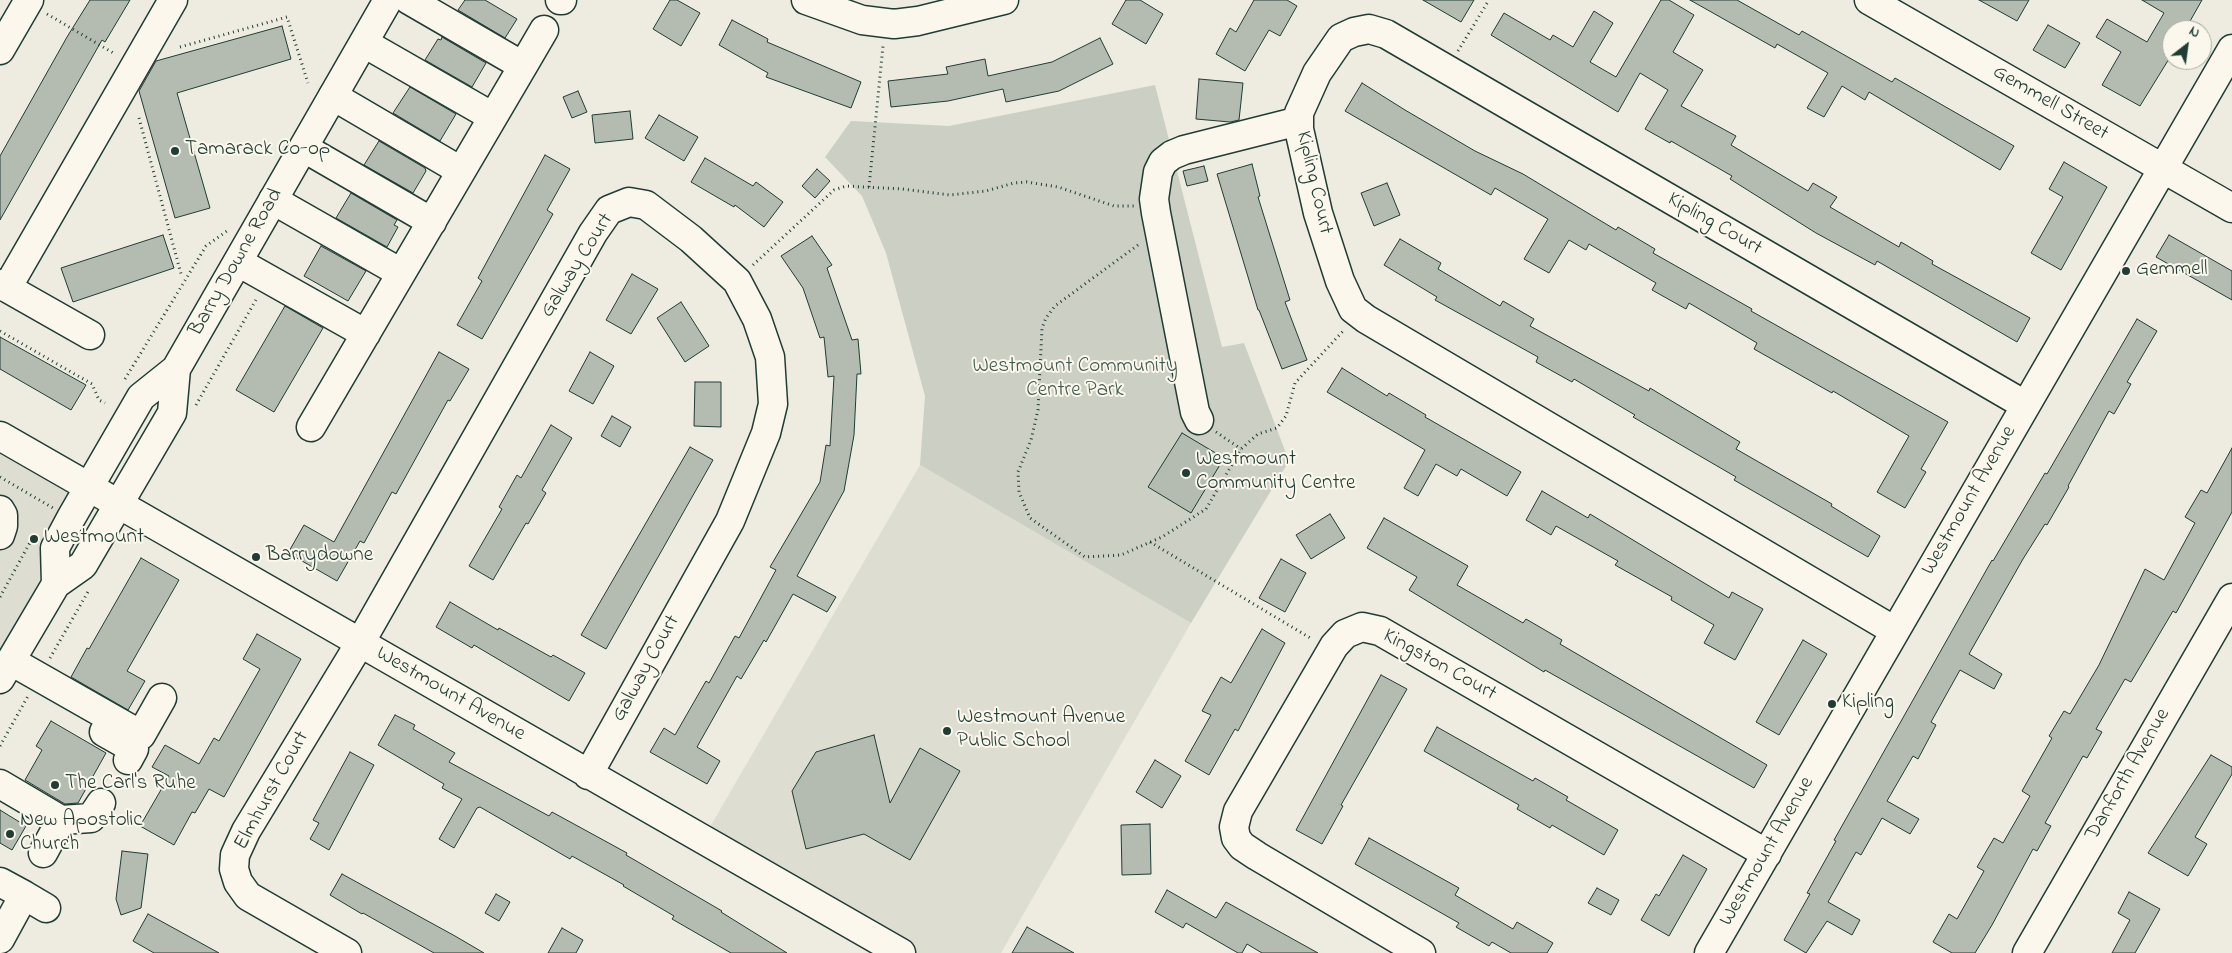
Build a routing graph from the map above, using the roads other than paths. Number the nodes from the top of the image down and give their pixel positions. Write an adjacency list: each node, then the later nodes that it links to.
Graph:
1 (173, 0): 24 (street)
2 (388, 0): 9 (street, Barry Downe Road)
3 (409, 0): 12 (street)
4 (806, 0): 5 (street)
5 (1004, 0)
6 (1869, 0): 17 (street, Gemmell Street)
7 (28, 1): 11 (street)
8 (544, 30): 12 (street)
9 (364, 43): 13 (street, Barry Downe Road); 14 (street)
10 (2232, 49): 17 (street, Westmount Avenue)
11 (0, 50)
12 (523, 66): 14 (street)
13 (333, 96): 16 (street, Barry Downe Road); 18 (street)
14 (493, 117): 18 (street)
15 (1299, 122): 28 (street, Kipling Court); 29 (street); 38 (street, Kipling Court)
16 (304, 148): 19 (street, Barry Downe Road); 21 (street)
17 (2164, 169): 20 (street, Gemmell Street); 28 (street, Westmount Avenue)
18 (461, 171): 21 (street)
19 (274, 200): 22 (street, Barry Downe Road); 23 (street)
20 (2232, 208)
21 (432, 222): 23 (street)
22 (238, 262): 25 (street); 27 (street, Barry Downe Road)
23 (401, 274): 25 (street)
24 (4, 286): 26 (street)
25 (366, 334): 30 (street)
26 (90, 336)
27 (176, 369): 32 (street, Barry Downe Road); 33 (street, Barry Downe Road)
28 (2025, 405): 38 (street, Westmount Avenue)
29 (1199, 420)
30 (311, 427)
31 (0, 436): 32 (street, Westmount Avenue)
32 (89, 488): 33 (street, Westmount Avenue); 36 (street, Barry Downe Road)
33 (119, 504): 36 (street, Barry Downe Road); 39 (street, Westmount Avenue)
34 (0, 510): 35 (street)
35 (0, 535)
36 (56, 584): 40 (street, Barry Downe Road)
37 (2232, 598): 57 (street, Danforth Avenue)
38 (1895, 631): 48 (street, Westmount Avenue)
39 (360, 643): 43 (street, Westmount Avenue); 43 (street, Galway Court); 53 (street, Elmhurst Court)
40 (5, 671): 41 (street); 42 (street)
41 (162, 698)
42 (128, 760)
43 (588, 775): 54 (street, Westmount Avenue)
44 (0, 784): 46 (street)
45 (100, 803): 46 (street)
46 (61, 820): 47 (street)
47 (42, 854)
48 (1767, 854): 55 (street, Kingston Court); 56 (street, Westmount Avenue)
49 (0, 882): 50 (street)
50 (0, 939)
51 (0, 949): 52 (street)
52 (7, 953)
53 (347, 953)
54 (901, 953)
55 (1421, 953)
56 (1709, 953)
57 (2027, 953)

